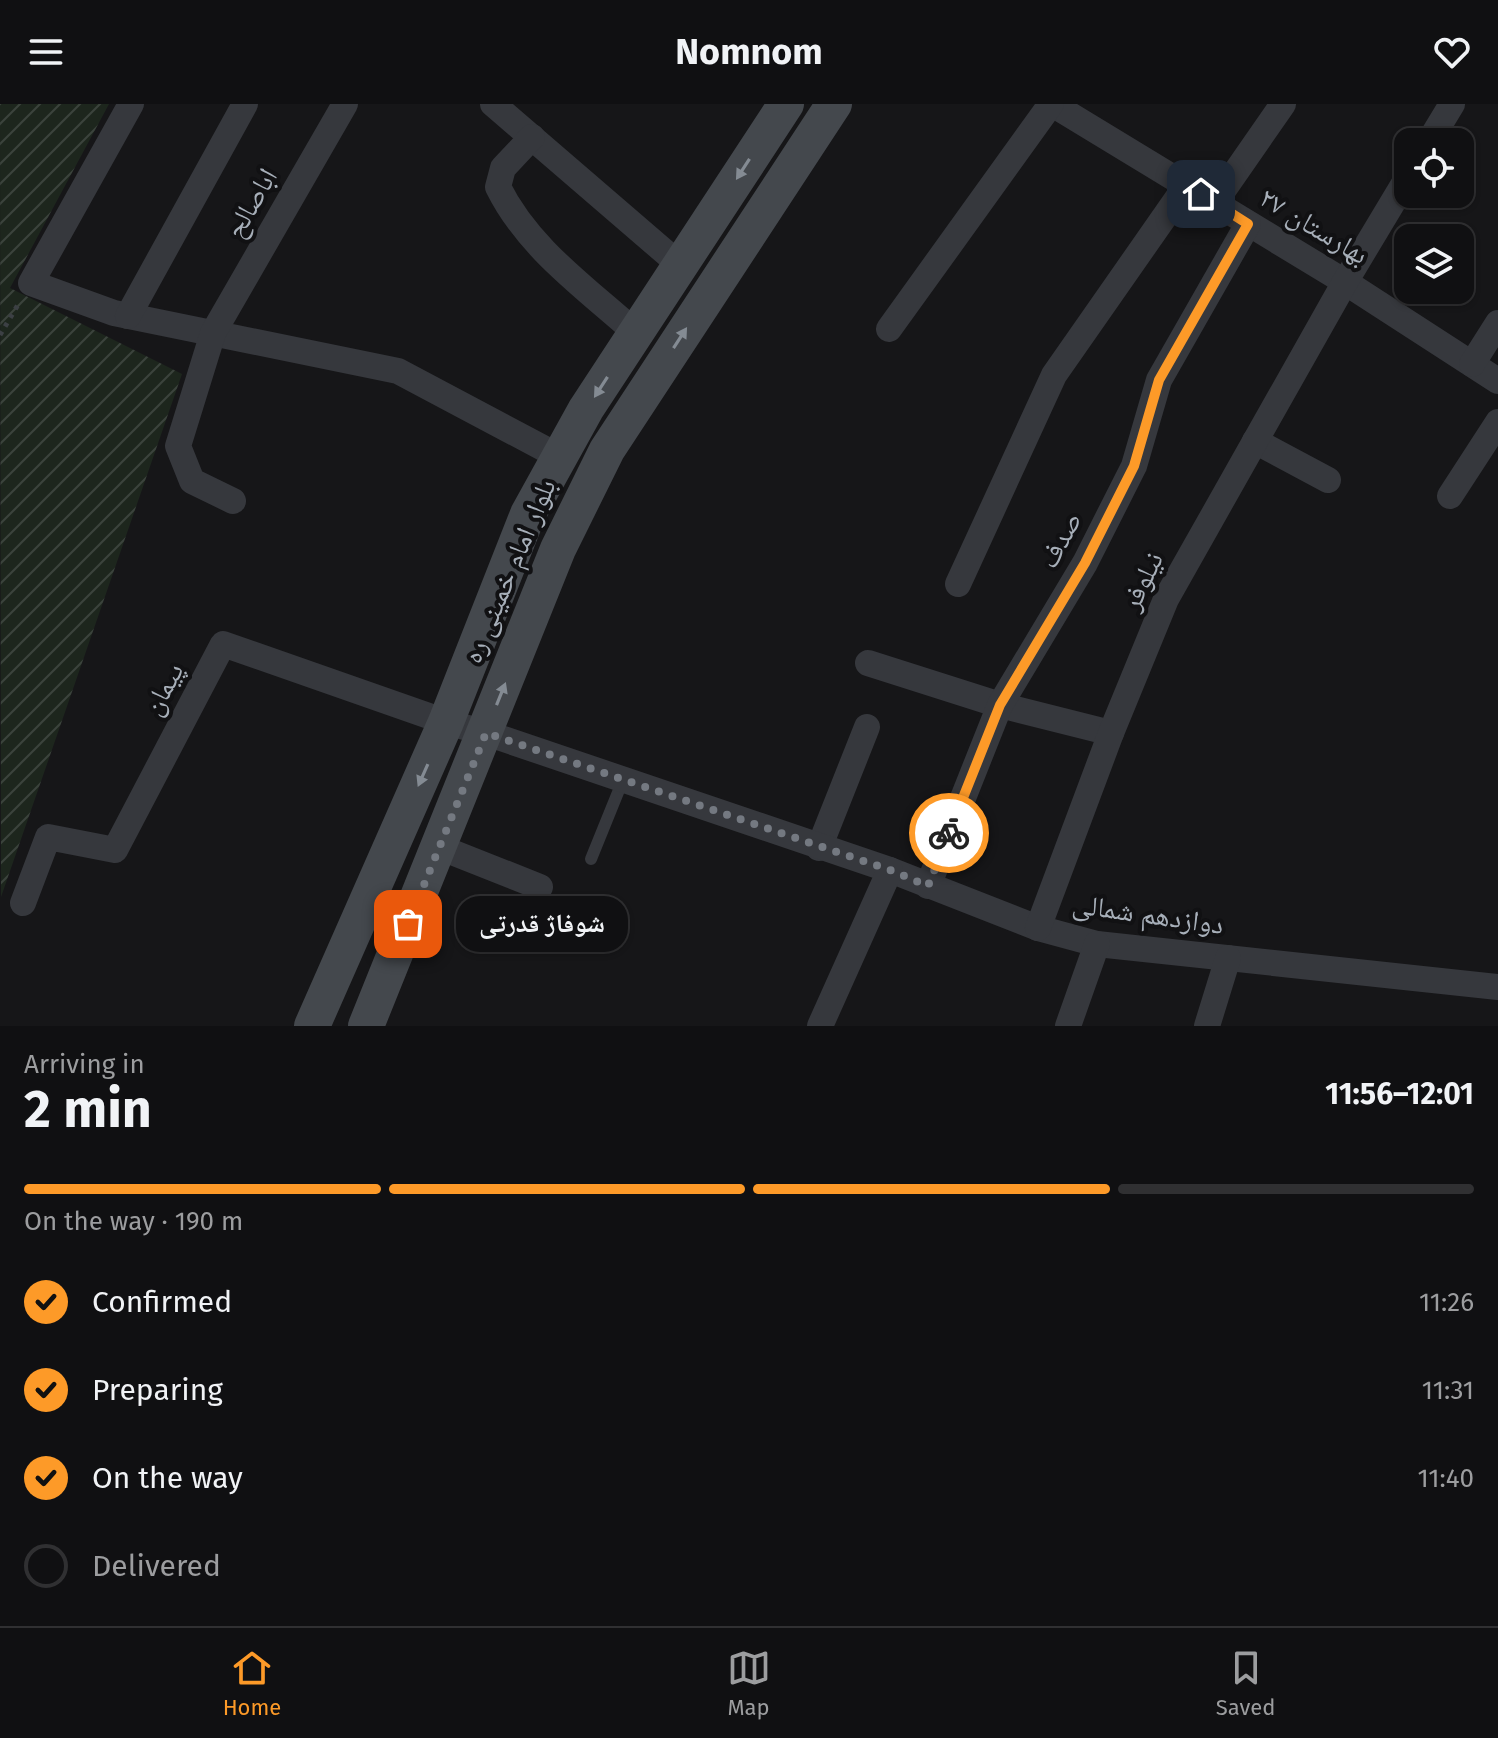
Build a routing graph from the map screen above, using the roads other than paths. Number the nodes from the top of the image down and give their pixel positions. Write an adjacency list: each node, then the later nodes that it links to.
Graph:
1 (131, 104): 18 (street)
2 (245, 104): 18 (street)
3 (345, 104): 21 (street, اباصالح)
4 (493, 104): 11 (street)
5 (786, 104): 16 (main road, بلوار امام خمینی ره, one-way to 16)
6 (834, 104): 36 (main road, بلوار امام خمینی ره, one-way to 6)
7 (1052, 104): 12 (street, بهارستان ۲۷); 20 (street)
8 (1283, 104): 14 (street)
9 (1452, 104): 10 (street)
10 (1437, 128)
11 (532, 137): 16 (street); 22 (street)
12 (1186, 186): 14 (street, بهارستان ۲۷); 31 (street)
13 (1394, 200): 17 (street, نیلوفر)
14 (1215, 202): 15 (street, بهارستان ۲۷)
15 (1248, 224): 17 (street, بهارستان ۲۷); 33 (street, صدف)
16 (680, 265): 22 (main road, بلوار امام خمینی ره)
17 (1345, 282): 23 (street, بهارستان ۲۷); 26 (street, نیلوفر)
18 (128, 316): 21 (street)
19 (1498, 323): 23 (street)
20 (889, 329)
21 (213, 333): 27 (street); 30 (street, اباصالح)
22 (636, 333): 27 (main road, بلوار امام خمینی ره, one-way to 27)
23 (1472, 364): 24 (street, بهارستان ۲۷)
24 (1498, 381)
25 (1498, 422): 29 (street)
26 (1255, 441): 28 (street); 37 (street, نیلوفر)
27 (560, 457): 34 (main road, بلوار امام خمینی ره)
28 (1328, 480)
29 (1450, 496)
30 (233, 501)
31 (958, 584)
32 (868, 663): 33 (street)
33 (1000, 705): 37 (street); 43 (street, صدف)
34 (446, 722): 36 (street, دوازدهم شمالی); 45 (street, پیمان); 50 (main road, بلوار امام خمینی ره, one-way to 50)
35 (867, 727): 40 (street)
36 (486, 733): 38 (street, دوازدهم شمالی); 39 (main road, بلوار امام خمینی ره)
37 (1111, 733): 46 (street, نیلوفر)
38 (623, 780): 40 (street, دوازدهم شمالی); 41 (lane)
39 (439, 847): 44 (street); 51 (main road, بلوار امام خمینی ره)
40 (819, 848): 42 (street, دوازدهم شمالی)
41 (591, 859)
42 (890, 870): 43 (street, دوازدهم شمالی); 52 (street)
43 (928, 886): 46 (street, دوازدهم شمالی)
44 (540, 887)
45 (23, 903)
46 (1038, 928): 47 (street, دوازدهم شمالی)
47 (1097, 944): 48 (street, دوازدهم شمالی); 53 (street)
48 (1228, 958): 49 (street, دوازدهم شمالی); 54 (street)
49 (1498, 987)
50 (312, 1026)
51 (366, 1026)
52 (820, 1026)
53 (1068, 1026)
54 (1207, 1026)

